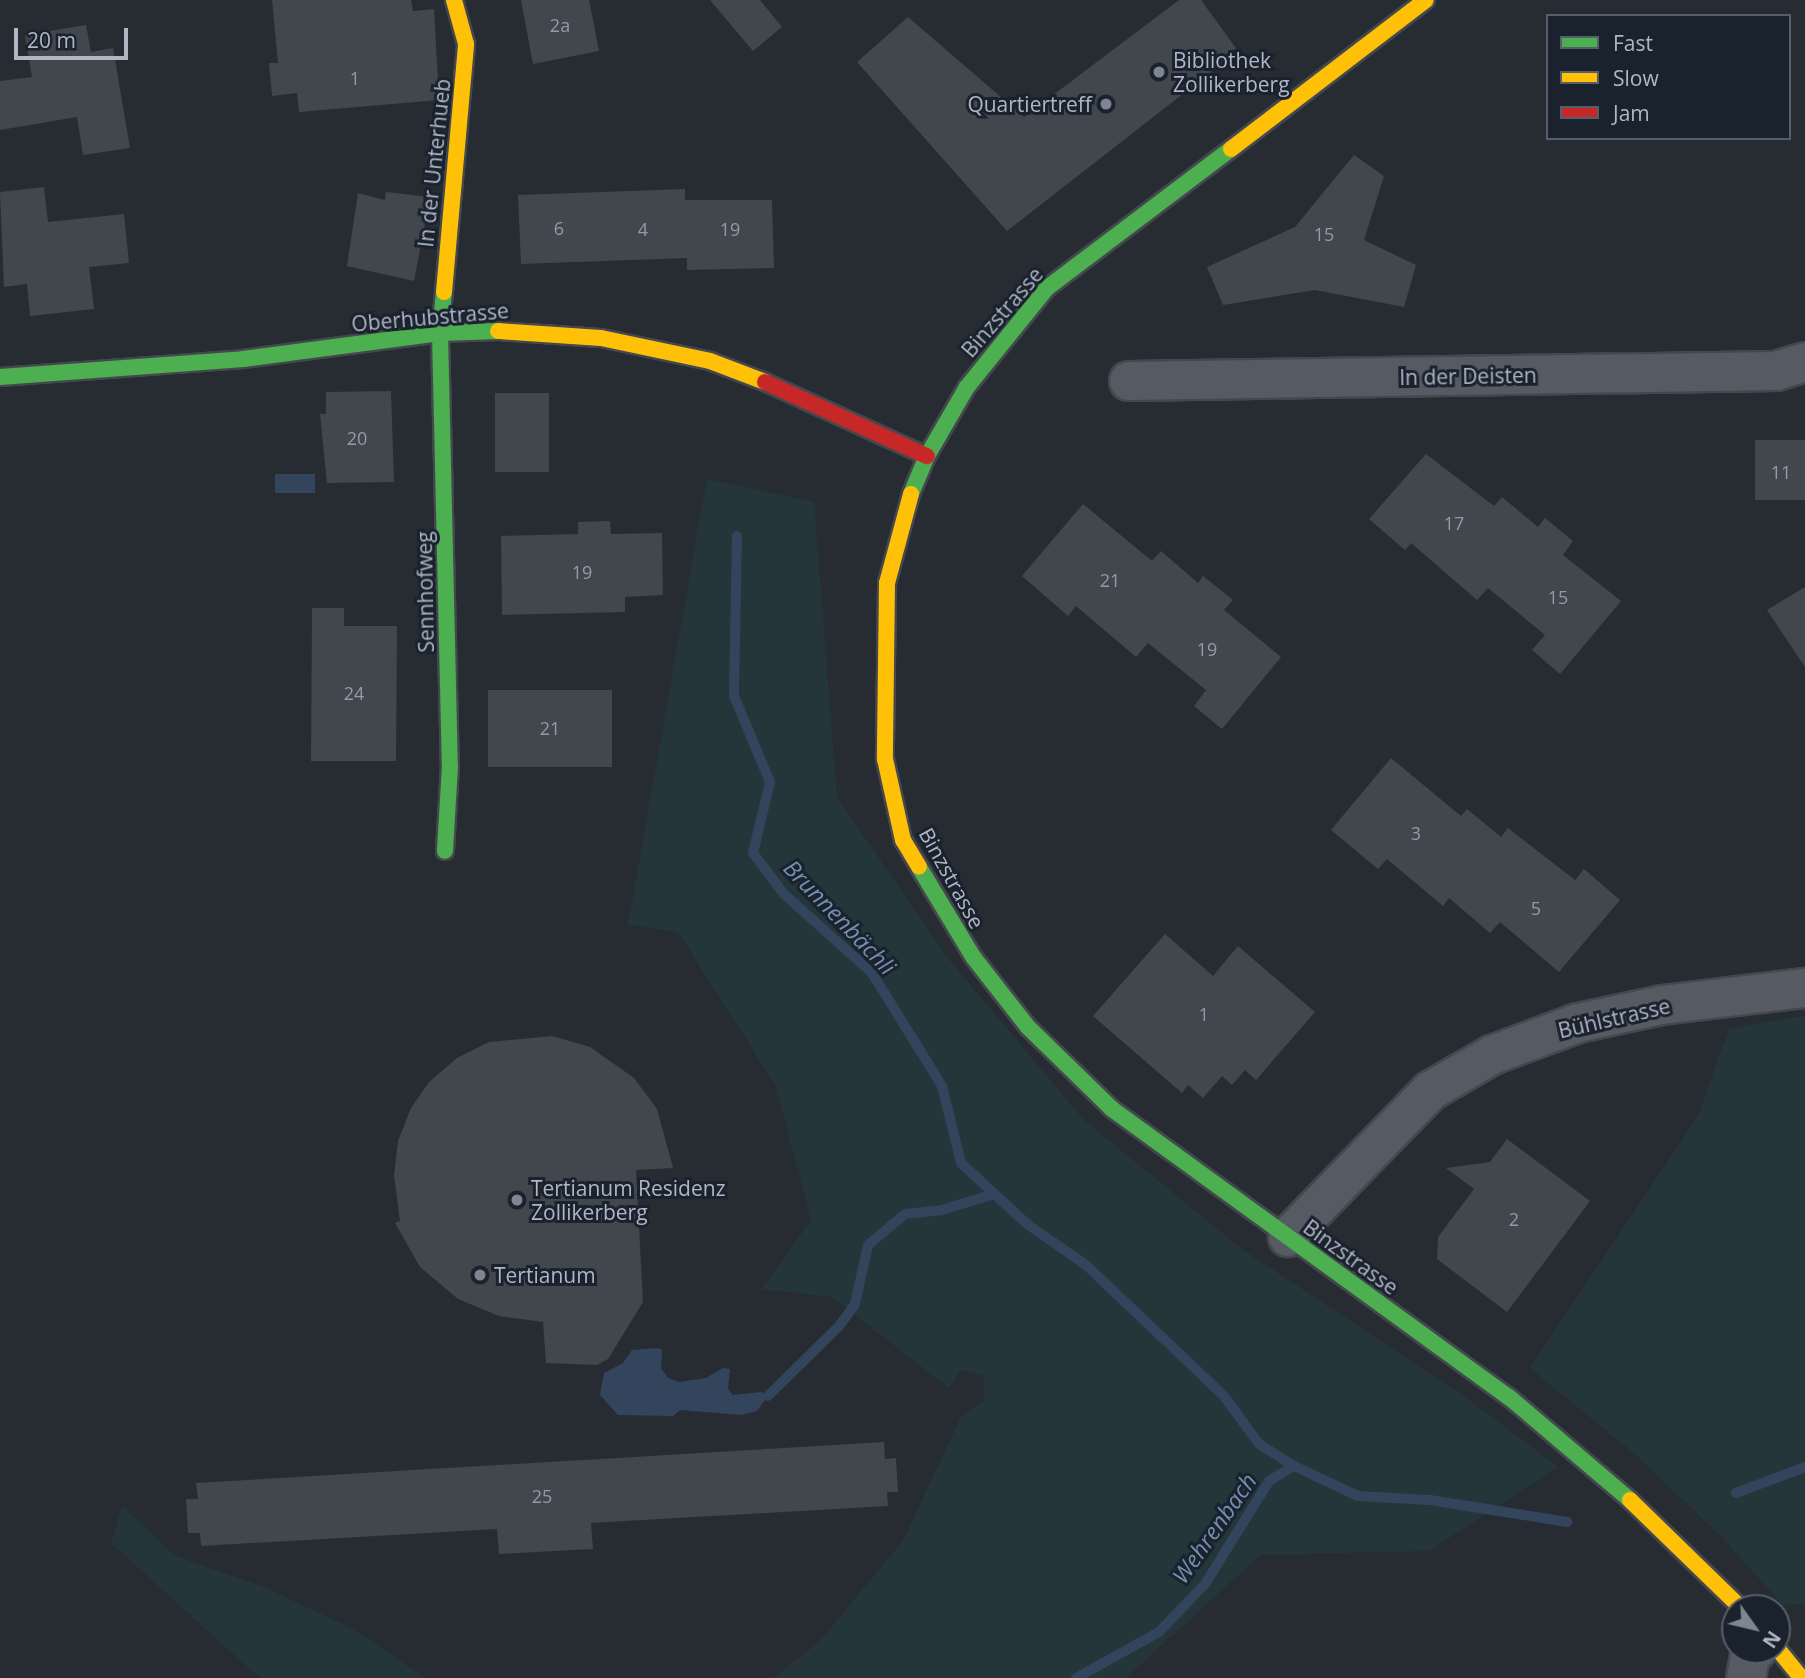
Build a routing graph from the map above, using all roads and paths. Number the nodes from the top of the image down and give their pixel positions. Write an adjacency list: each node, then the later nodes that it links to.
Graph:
1 (454, 0): 3 (main road, In der Unterhueb)
2 (1426, 0): 7 (main road, Binzstrasse)
3 (440, 333): 5 (main road, Oberhubstrasse); 7 (main road, Oberhubstrasse); 8 (main road, Sennhofweg)
4 (1805, 362): 6 (street, In der Deisten)
5 (0, 377)
6 (1129, 381)
7 (927, 456): 10 (main road, Binzstrasse)
8 (445, 851)
9 (1805, 988): 10 (street, Bühlstrasse)
10 (1288, 1237): 11 (main road, Binzstrasse)
11 (1727, 1594)
12 (1760, 1664): 13 (main road)
13 (1801, 1678)

